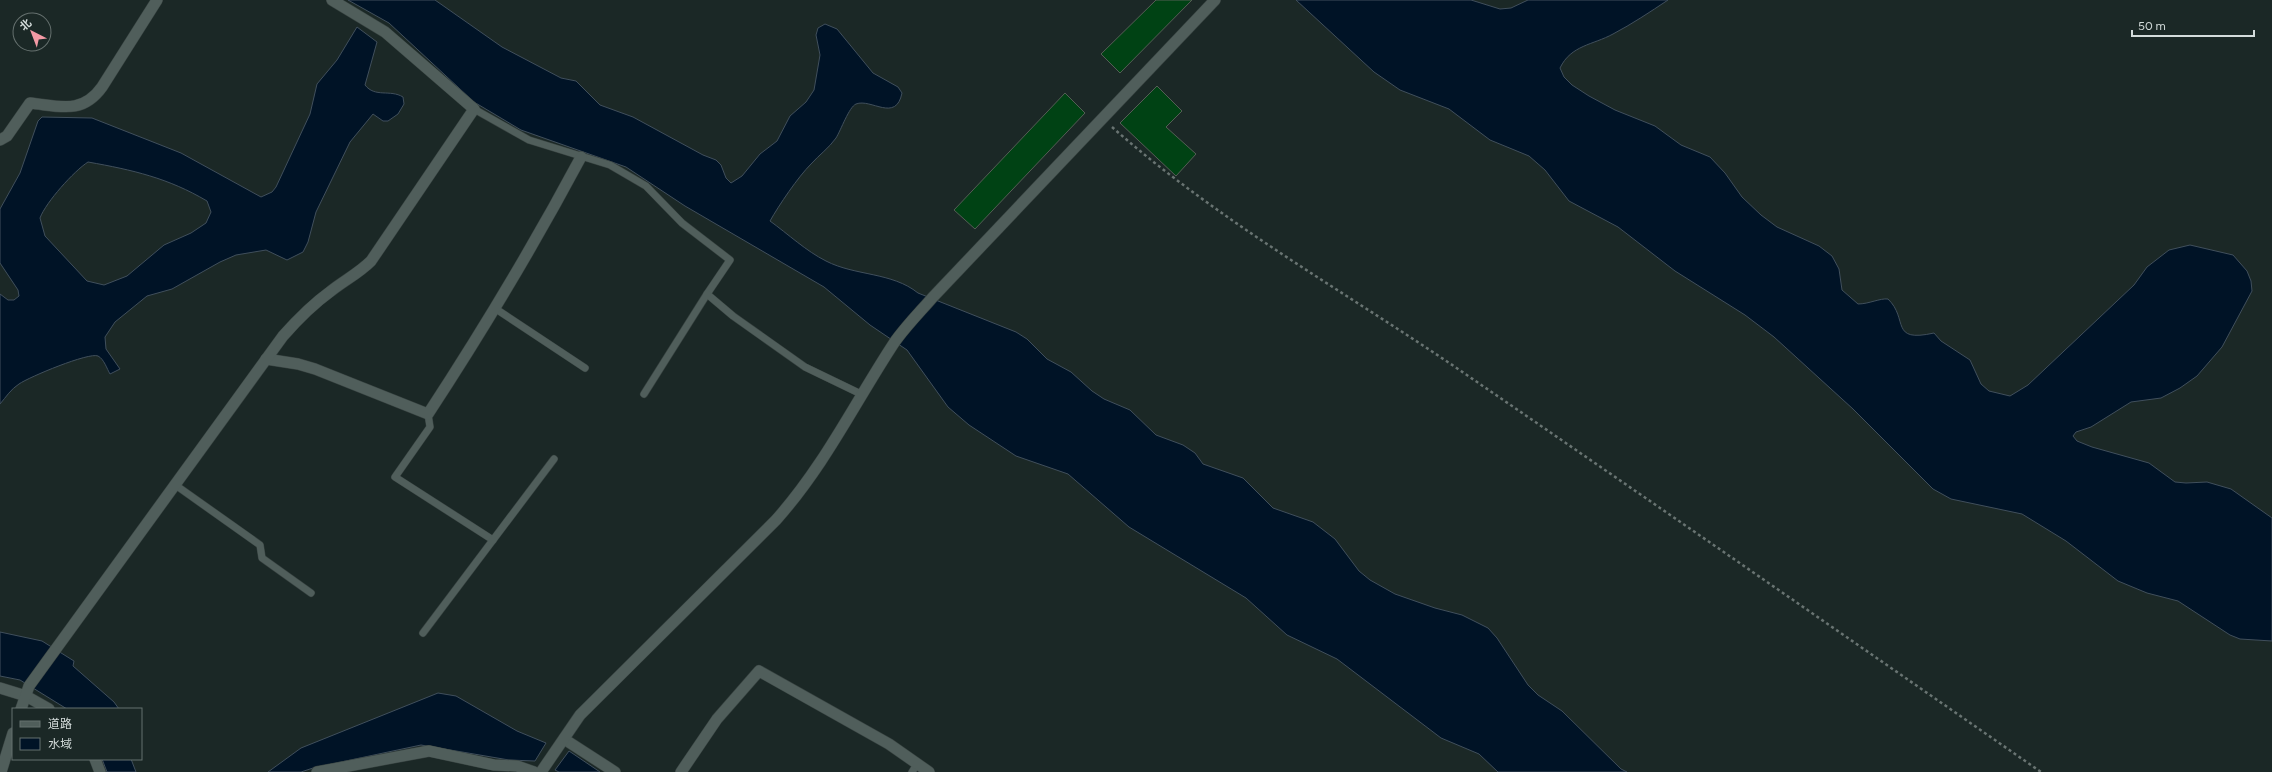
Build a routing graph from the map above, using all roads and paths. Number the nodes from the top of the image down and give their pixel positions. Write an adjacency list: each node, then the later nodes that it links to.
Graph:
1 (157, 0): 6 (street)
2 (332, 0): 4 (street)
3 (1215, 0): 5 (street)
4 (474, 108): 7 (lane); 10 (street)
5 (1102, 119): 13 (street); 37 (path)
6 (0, 140)
7 (581, 157): 8 (lane); 9 (street)
8 (707, 294): 12 (lane); 13 (lane)
9 (496, 309): 11 (lane); 14 (street)
10 (266, 359): 14 (street); 16 (street)
11 (585, 368)
12 (644, 394)
13 (863, 395): 25 (street)
14 (428, 414): 17 (lane)
15 (554, 458): 17 (lane)
16 (174, 484): 18 (lane); 21 (street)
17 (493, 540): 19 (lane)
18 (311, 593)
19 (423, 633)
20 (0, 688): 21 (street)
21 (27, 691): 22 (street); 23 (street)
22 (21, 708)
23 (48, 708)
24 (12, 736): 29 (street)
25 (564, 739): 33 (street); 34 (street)
26 (95, 760): 30 (street)
27 (915, 768): 35 (street); 36 (street)
28 (515, 769): 31 (street); 32 (street)
29 (1, 772)
30 (100, 772)
31 (317, 772)
32 (534, 772)
33 (541, 772)
34 (615, 772)
35 (681, 772)
36 (929, 772)
37 (2041, 772)

